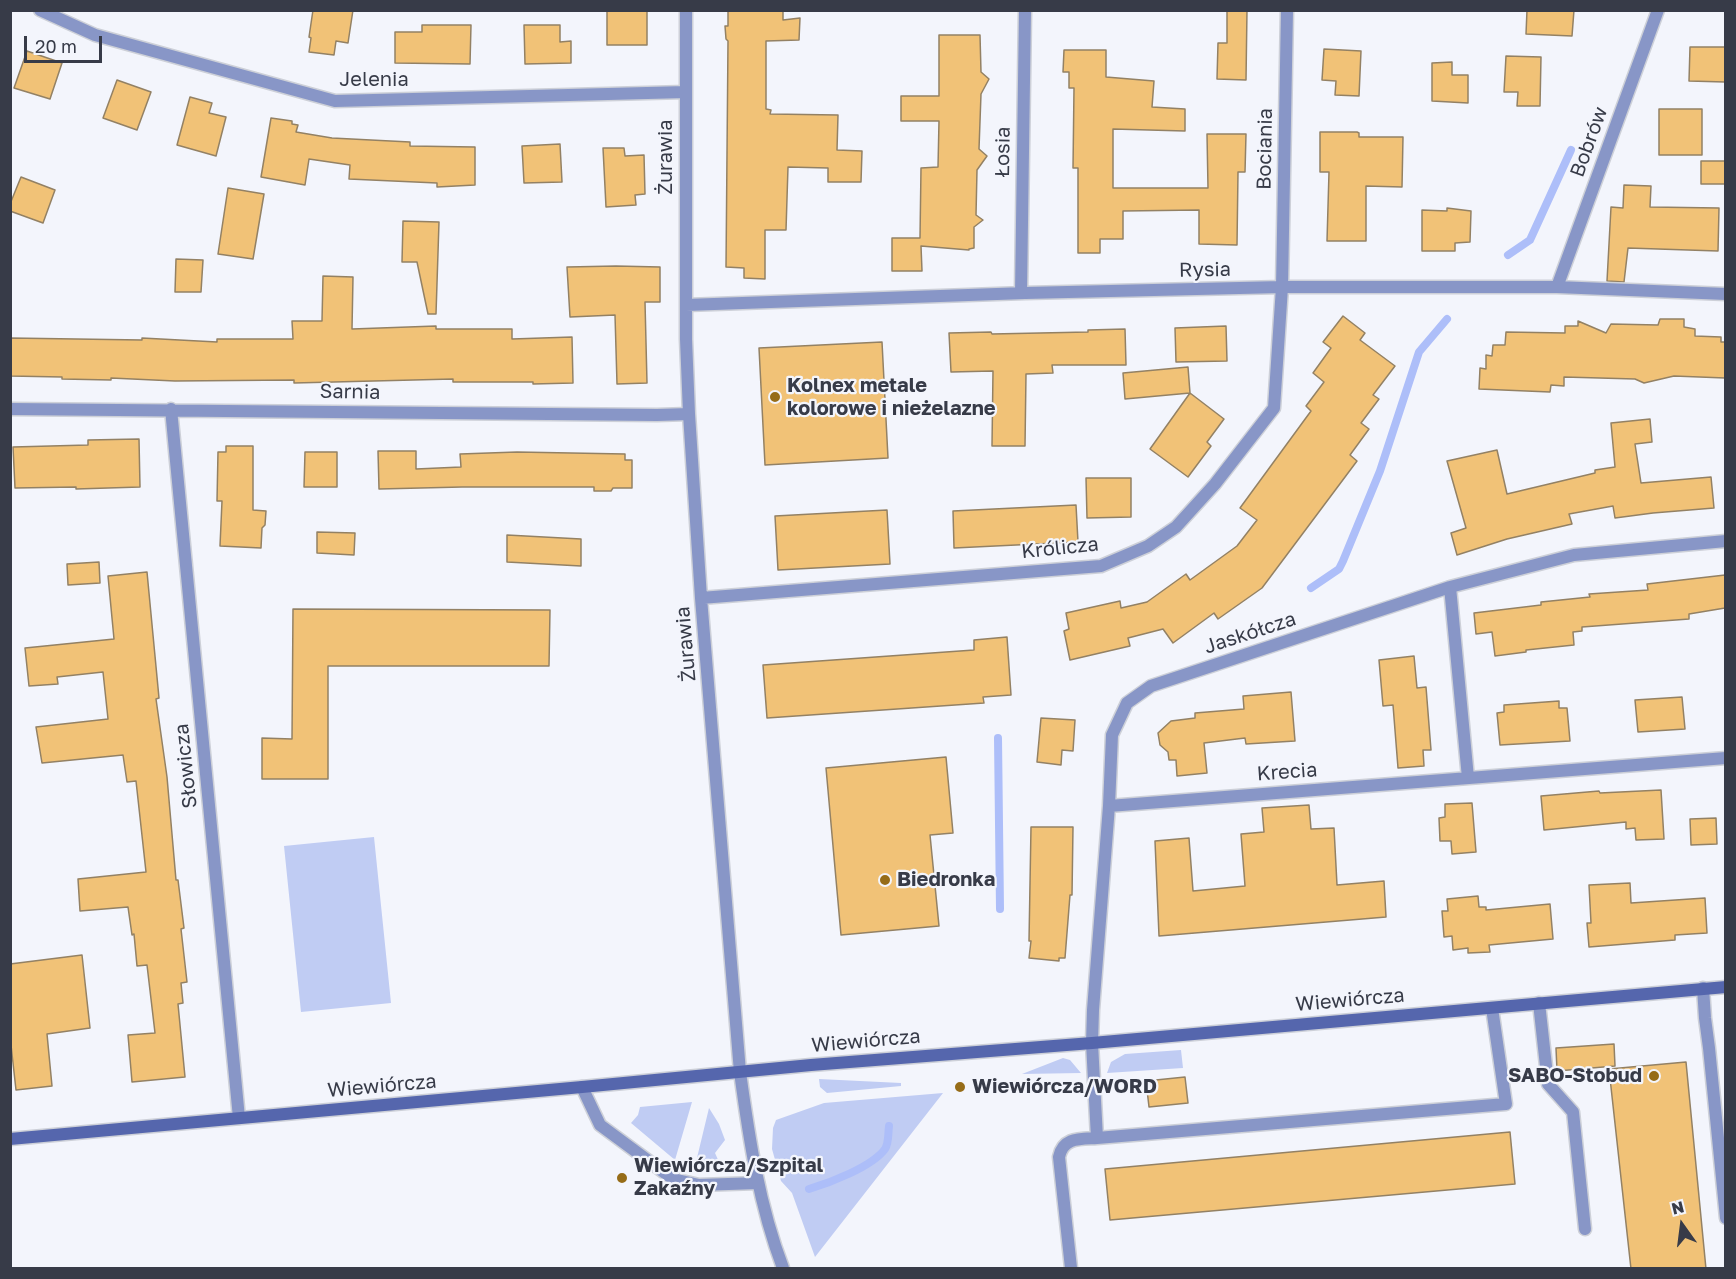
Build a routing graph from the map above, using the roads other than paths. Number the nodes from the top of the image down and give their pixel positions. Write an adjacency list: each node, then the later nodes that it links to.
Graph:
1 (40, 10): 6 (street, Jelenia)
2 (686, 10): 6 (street, Żurawia)
3 (1025, 10): 9 (street, Łosia)
4 (1287, 10): 7 (street, Bociania)
5 (1658, 10): 8 (street, Bobrów)
6 (686, 92): 11 (street, Żurawia)
7 (1282, 287): 8 (street, Rysia); 9 (street, Rysia); 17 (street, Królicza)
8 (1557, 287): 10 (street, Rysia)
9 (1021, 293): 11 (street, Rysia)
10 (1725, 294)
11 (686, 305): 14 (street, Żurawia)
12 (10, 409): 13 (street, Sarnia)
13 (171, 409): 14 (street, Sarnia); 28 (street, Słowicza)
14 (689, 414): 17 (street, Żurawia)
15 (1725, 541): 16 (street, Jaskółcza)
16 (1450, 587): 19 (street); 20 (street, Jaskółcza)
17 (701, 598): 26 (street, Żurawia)
18 (1725, 758): 19 (street, Krecia)
19 (1468, 778): 20 (street, Krecia)
20 (1109, 806): 25 (street, Jaskółcza)
21 (1725, 987): 22 (street, Wiewiórcza)
22 (1703, 988): 23 (street, Wiewiórcza); 32 (street)
23 (1539, 1004): 24 (street, Wiewiórcza); 33 (street)
24 (1492, 1008): 25 (street, Wiewiórcza); 29 (street)
25 (1092, 1043): 26 (street, Wiewiórcza); 29 (street, Jaskółcza)
26 (740, 1072): 27 (street, Wiewiórcza); 31 (street, Żurawia)
27 (582, 1087): 28 (street, Wiewiórcza); 31 (street)
28 (239, 1118): 30 (street, Wiewiórcza)
29 (1097, 1138): 35 (street)
30 (10, 1139)
31 (758, 1183): 34 (street, Żurawia)
32 (1725, 1218)
33 (1585, 1229)
34 (783, 1269)
35 (1071, 1269)

